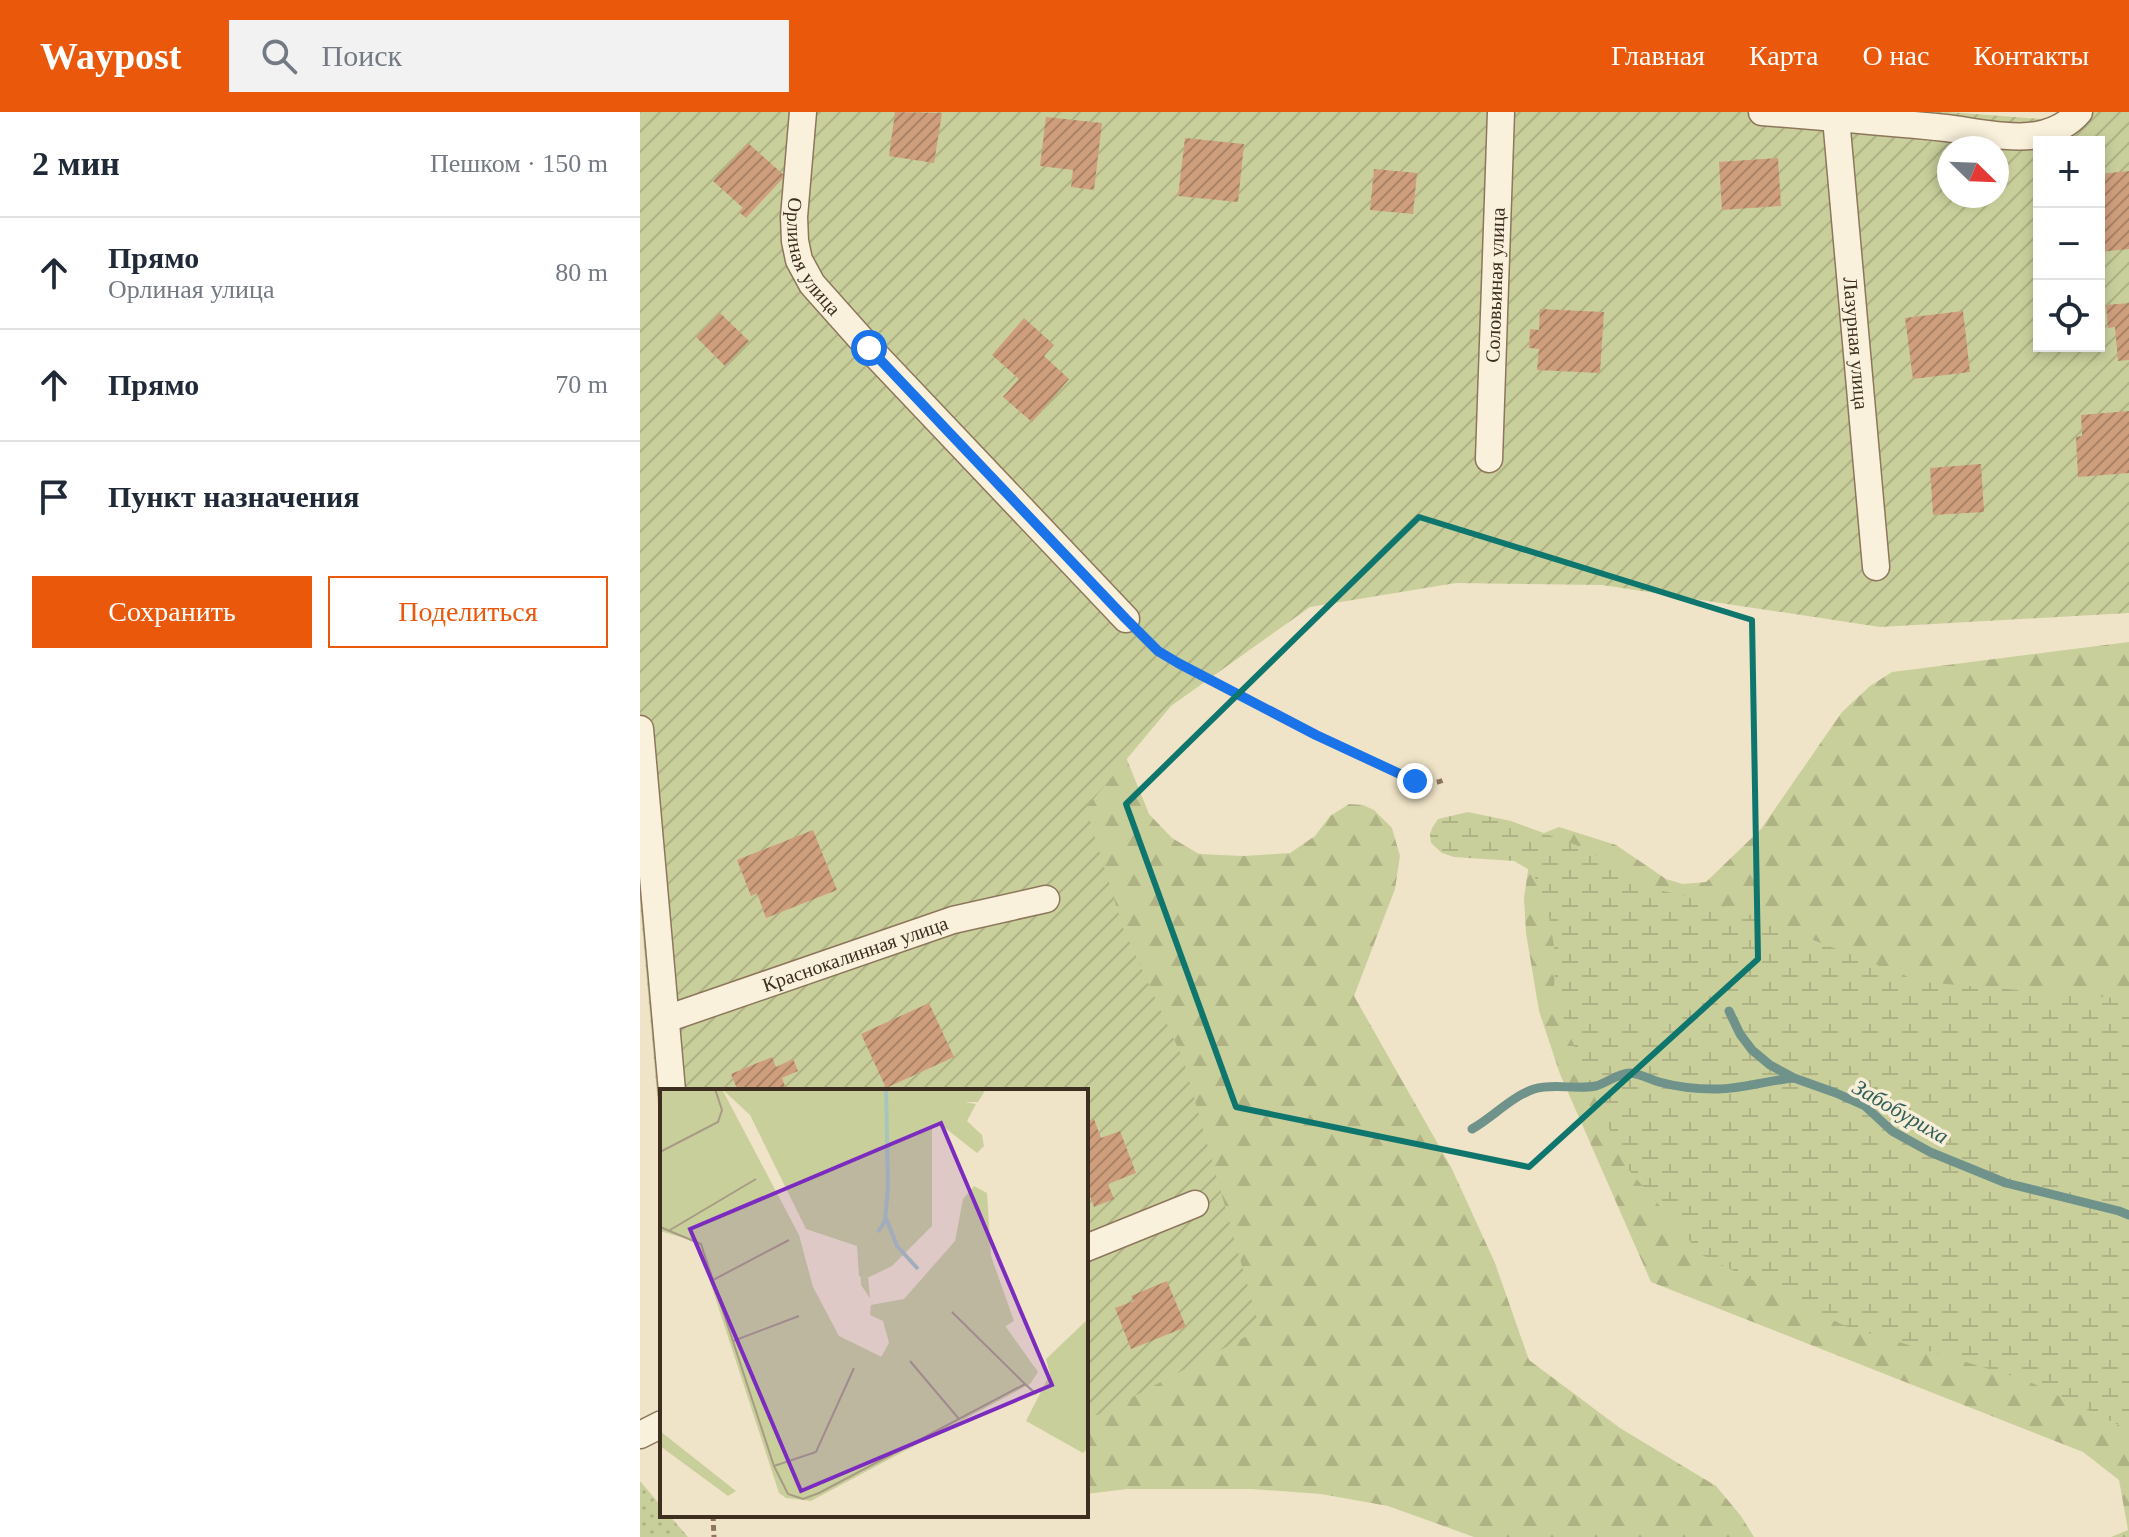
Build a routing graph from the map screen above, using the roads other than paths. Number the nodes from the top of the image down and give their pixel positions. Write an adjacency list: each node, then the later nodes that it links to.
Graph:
1 (803, 112): 8 (street, Орлиная улица)
2 (1501, 112): 6 (street, Соловьиная улица)
3 (1762, 112): 5 (street)
4 (2079, 112): 5 (street)
5 (1836, 118): 7 (street, Лазурная улица)
6 (1489, 459)
7 (1876, 567)
8 (1126, 619)
9 (640, 729): 11 (street)
10 (1046, 899): 11 (street, Краснокалинная улица)
11 (666, 1019): 12 (street)
12 (672, 1089)
13 (1195, 1204): 14 (street)
14 (1088, 1247)
15 (660, 1425): 16 (street)
16 (640, 1435)

